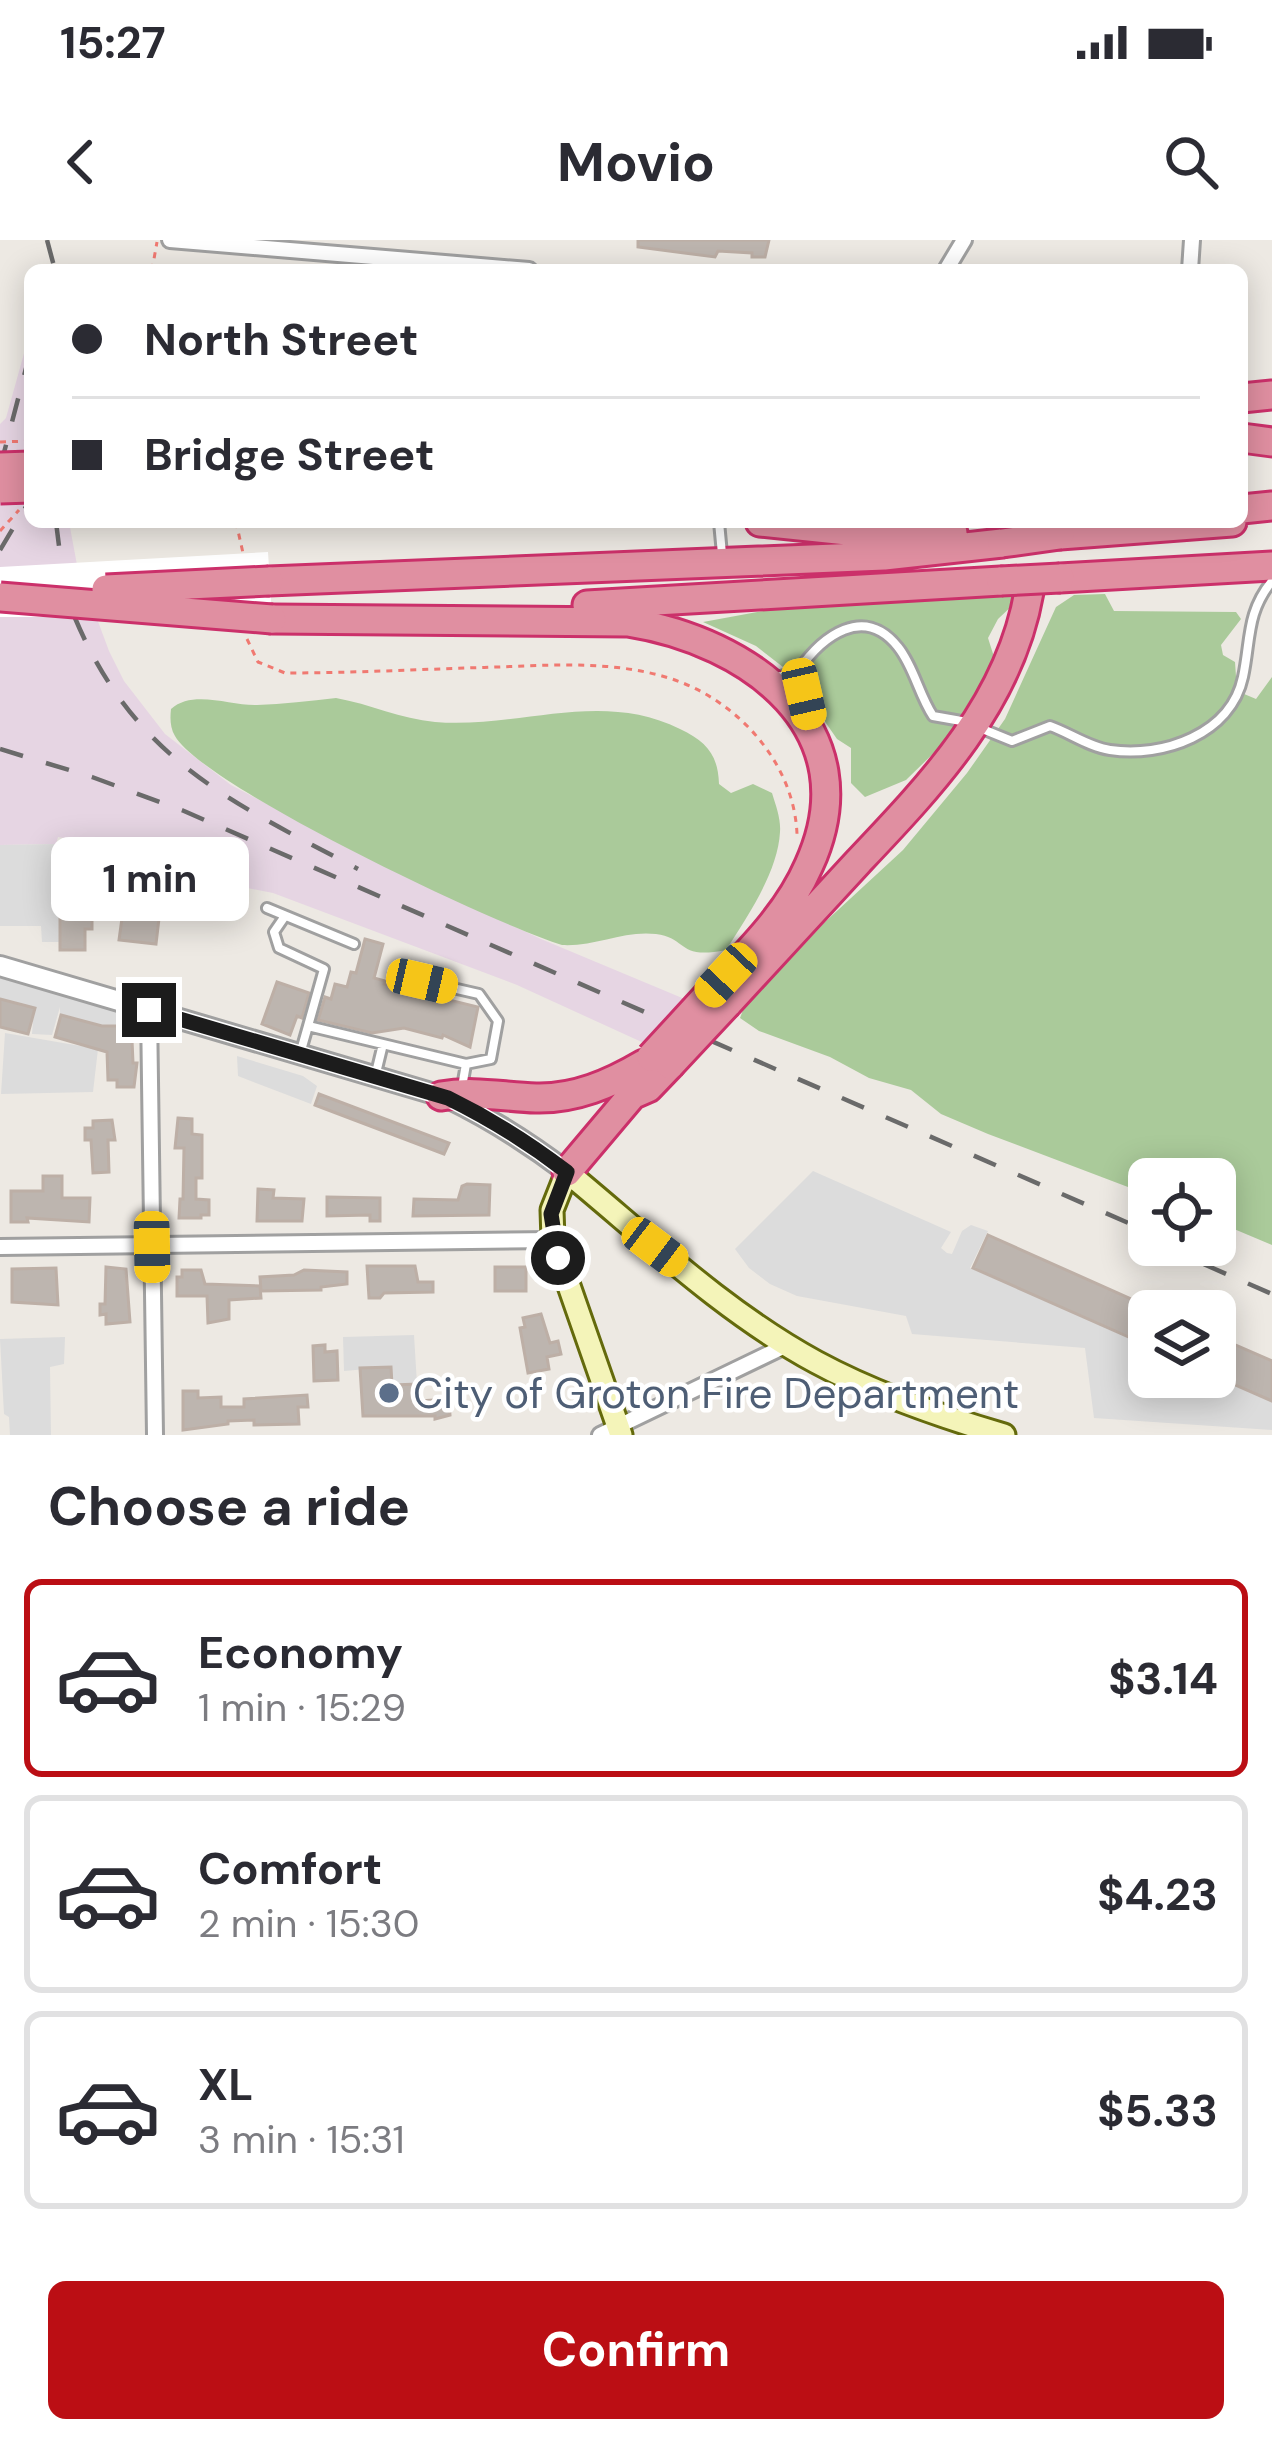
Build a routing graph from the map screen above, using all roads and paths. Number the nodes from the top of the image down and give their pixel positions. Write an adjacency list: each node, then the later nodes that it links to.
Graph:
1 (170, 240): 2 (street)
2 (330, 247): 3 (street)
3 (477, 264)
4 (19, 490): 9 (path)
5 (237, 528): 11 (path)
6 (719, 528): 12 (lane)
7 (818, 528): 10 (highway)
8 (1123, 528): 10 (highway, bridge)
9 (0, 531)
10 (1002, 538): 12 (highway)
11 (243, 554)
12 (722, 561): 16 (highway, bridge)
13 (1272, 566): 17 (highway, bridge)
14 (1272, 581): 21 (lane)
15 (1030, 592): 21 (highway)
16 (0, 596): 18 (highway, bridge)
17 (374, 619): 18 (highway); 20 (highway)
18 (259, 625): 23 (path)
19 (804, 662): 20 (lane); 21 (lane); 22 (lane)
20 (763, 676): 22 (highway)
21 (975, 724): 29 (highway)
22 (813, 735): 29 (highway)
23 (797, 843)
24 (267, 908): 25 (lane)
25 (285, 916): 26 (lane); 31 (lane)
26 (354, 944)
27 (0, 966): 30 (street)
28 (422, 981): 35 (lane)
29 (717, 999): 34 (highway, bridge)
30 (149, 1010): 33 (street); 41 (street)
31 (308, 1026): 32 (lane); 33 (lane)
32 (383, 1044): 35 (lane); 36 (lane)
33 (300, 1056): 36 (street)
34 (655, 1062): 37 (highway); 38 (highway)
35 (466, 1064): 37 (lane)
36 (375, 1077): 37 (street)
37 (451, 1095): 38 (street)
38 (567, 1172): 39 (main road); 42 (main road)
39 (553, 1240): 41 (street); 43 (main road)
40 (0, 1247): 41 (street)
41 (152, 1247): 44 (street)
42 (787, 1345): 43 (street); 45 (main road)
43 (613, 1432)
44 (155, 1435)
45 (1004, 1435)

